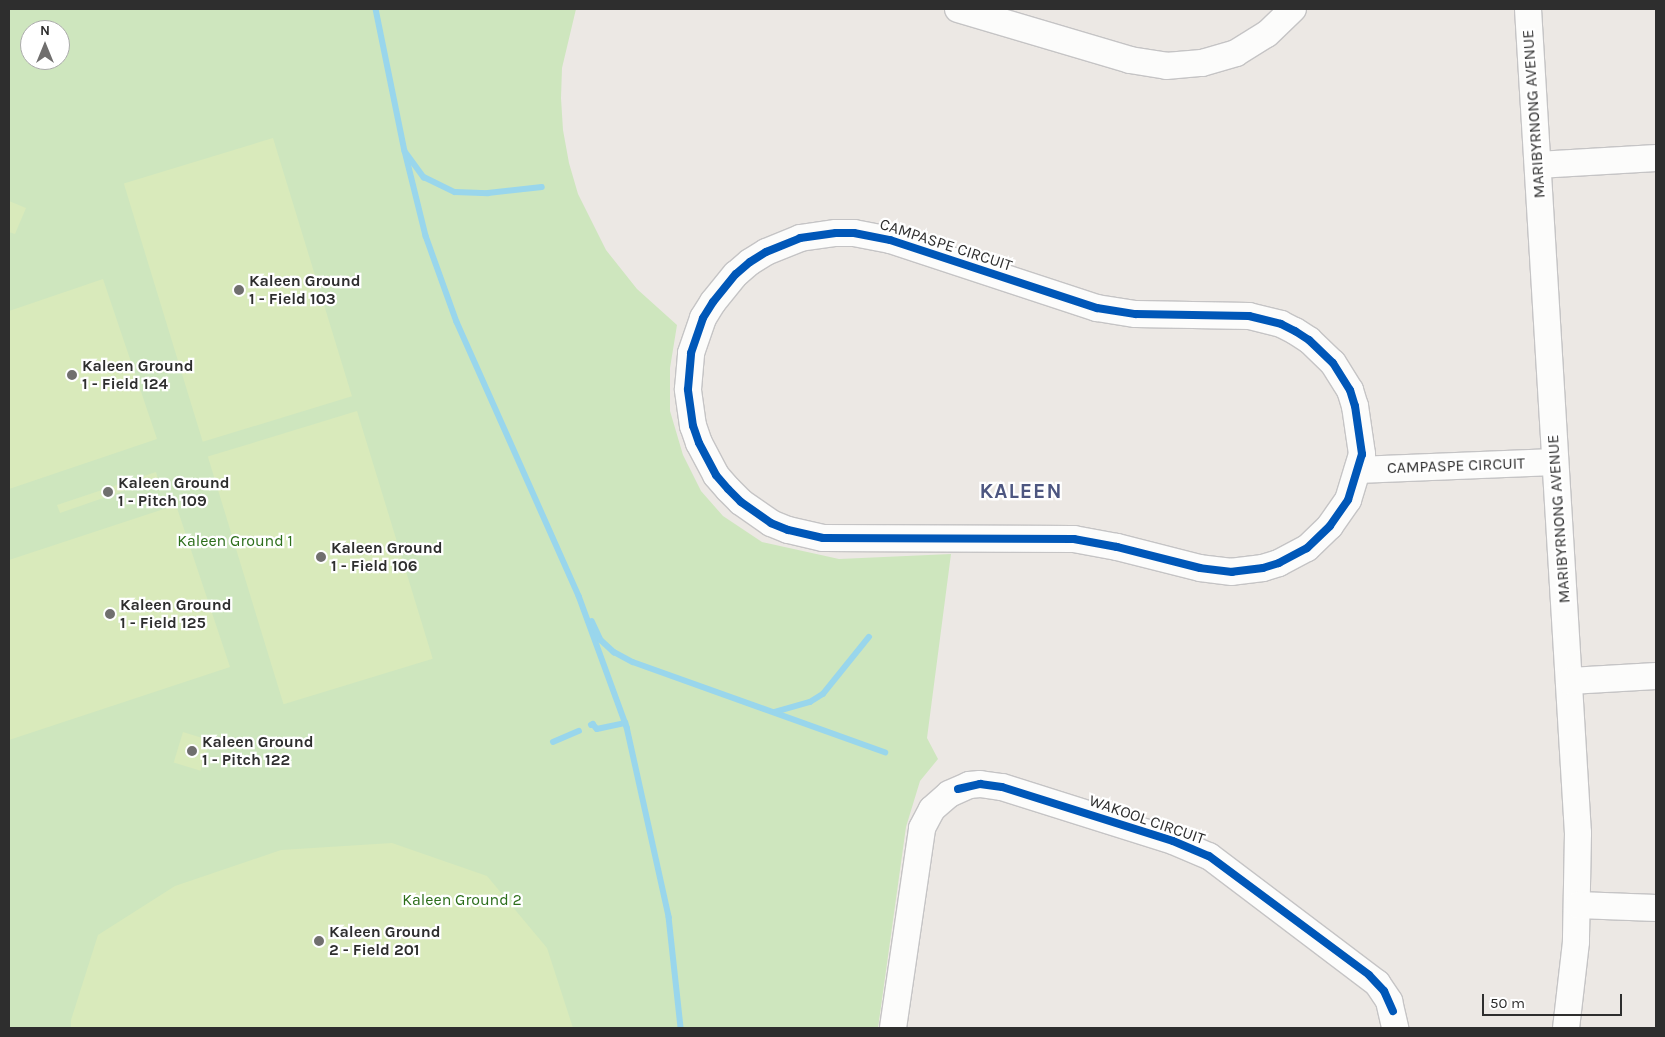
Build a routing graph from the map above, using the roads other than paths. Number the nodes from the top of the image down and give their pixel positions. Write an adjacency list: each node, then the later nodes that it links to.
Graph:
1 (958, 9): 2 (street)
2 (1293, 9)
3 (1528, 9): 5 (street, MARIBYRNONG AVENUE)
4 (1656, 158): 5 (street)
5 (1538, 165): 6 (street, MARIBYRNONG AVENUE)
6 (1554, 462): 7 (street, CAMPASPE CIRCUIT); 9 (street, MARIBYRNONG AVENUE)
7 (1358, 470): 7 (street, CAMPASPE CIRCUIT)
8 (1656, 676): 9 (street)
9 (1570, 681): 10 (street, MARIBYRNONG AVENUE)
10 (1578, 905): 11 (street); 14 (street, MARIBYRNONG AVENUE)
11 (1656, 908)
12 (893, 1028): 13 (street, WAKOOL CIRCUIT)
13 (1395, 1028)
14 (1566, 1028)

